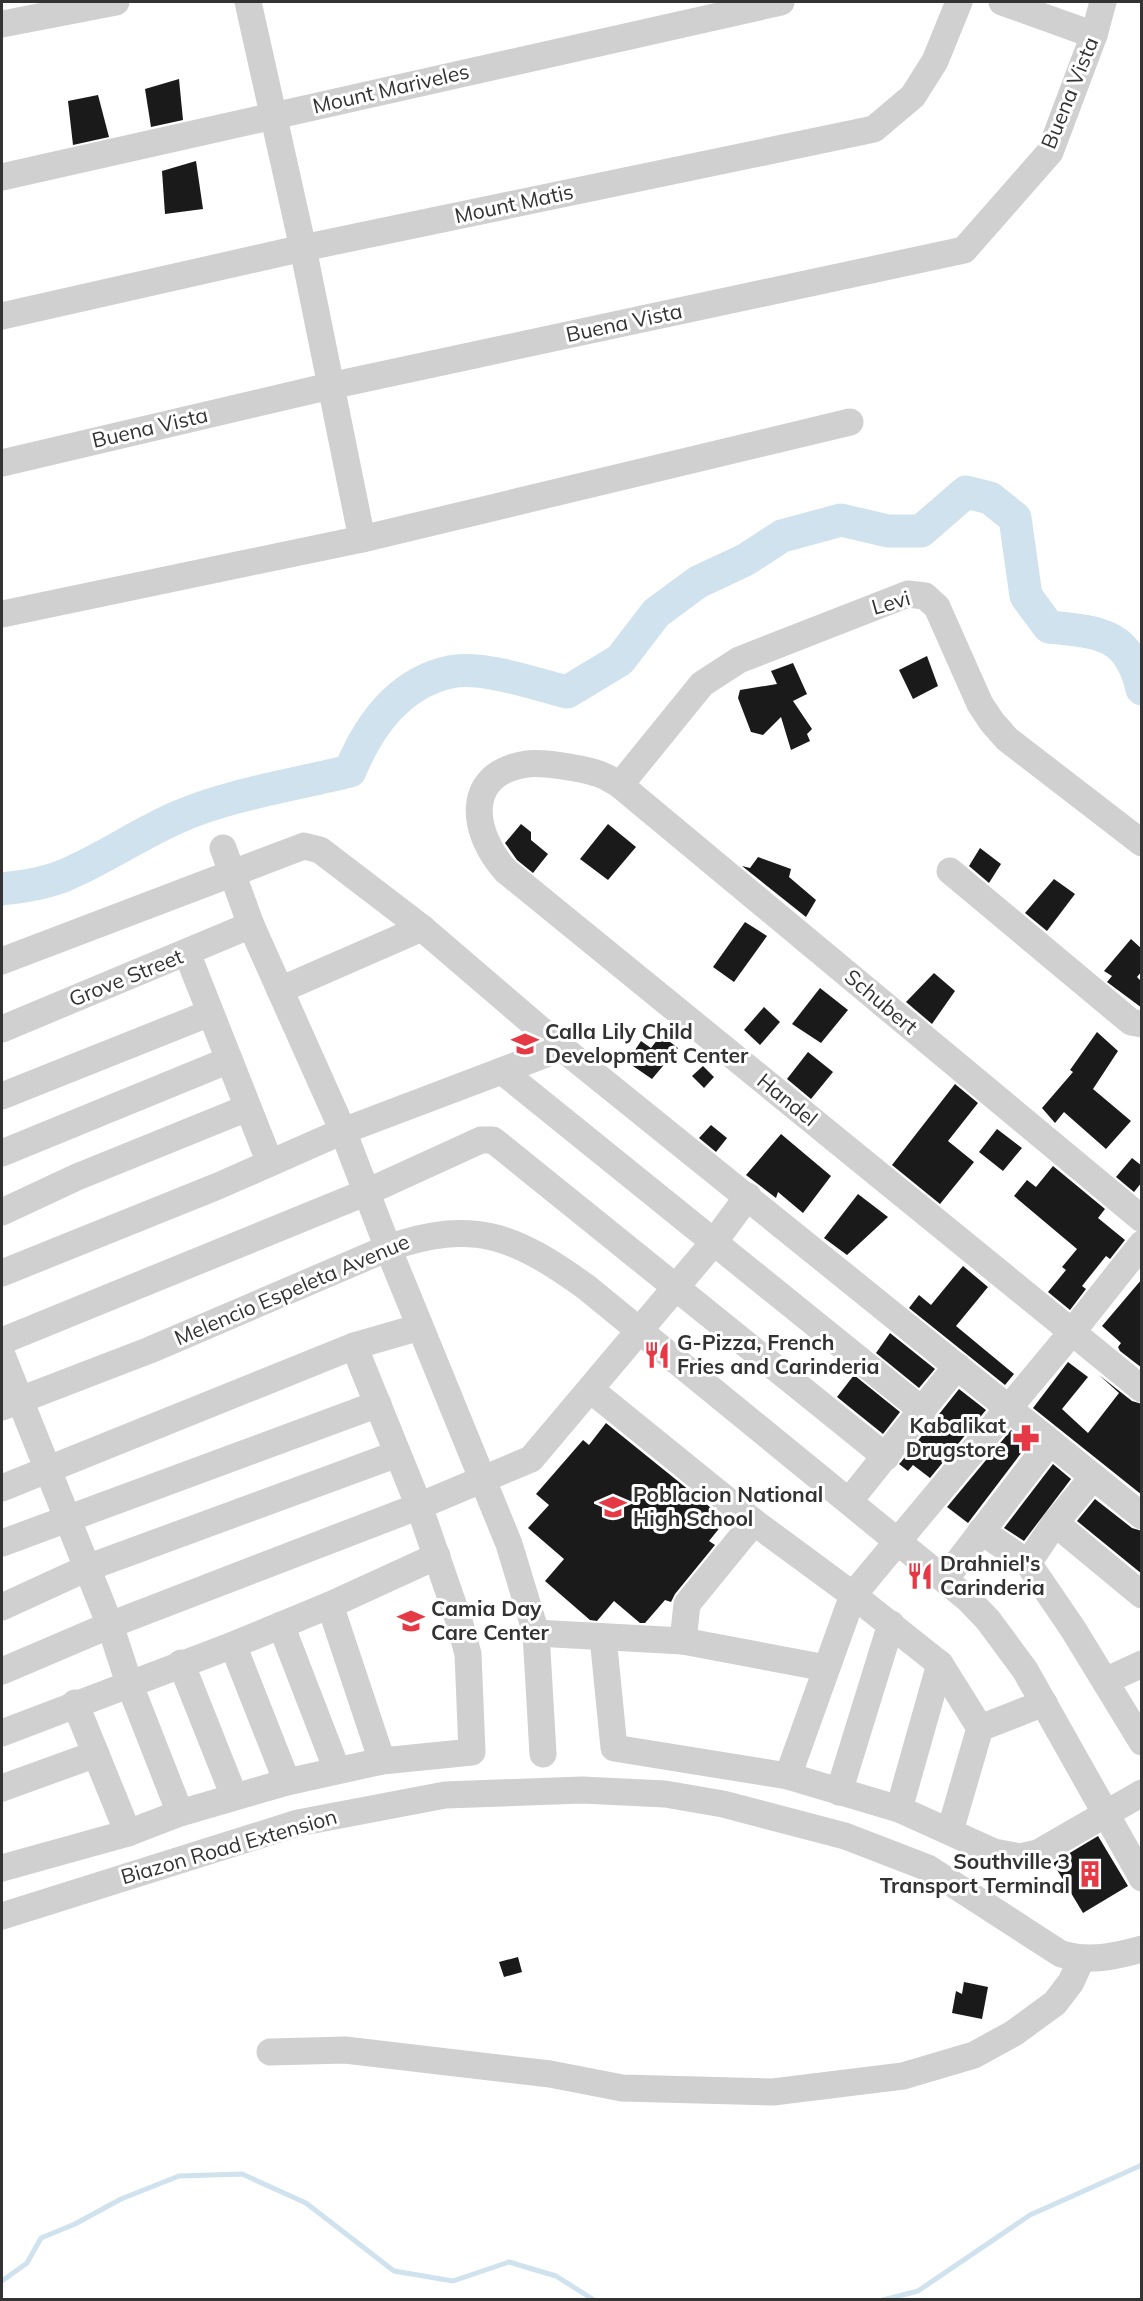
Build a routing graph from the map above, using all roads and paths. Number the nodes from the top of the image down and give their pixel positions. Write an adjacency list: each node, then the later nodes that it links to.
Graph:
1 (116, 2): 7 (street)
2 (248, 2): 9 (street)
3 (781, 2): 9 (street, Mount Mariveles)
4 (959, 2): 11 (street, Mount Matis)
5 (1002, 2): 8 (street)
6 (1103, 2): 8 (street, Buena Vista)
7 (2, 24)
8 (1094, 35): 13 (street, Buena Vista)
9 (272, 116): 10 (street, Mount Mariveles); 11 (street)
10 (2, 177)
11 (303, 248): 12 (street, Mount Matis); 13 (street)
12 (2, 316)
13 (330, 386): 15 (street, Buena Vista); 16 (street)
14 (850, 422): 16 (street)
15 (2, 463)
16 (362, 539): 17 (street)
17 (2, 614)
18 (620, 785): 19 (street, Levi); 41 (street, Schubert); 49 (street, Handel)
19 (1142, 843)
20 (228, 860): 22 (street); 23 (street); 25 (street)
21 (950, 871): 28 (street)
22 (251, 926): 24 (street, Grove Street); 26 (street)
23 (422, 928): 26 (street); 30 (street)
24 (187, 954): 27 (street); 29 (street, Grove Street)
25 (2, 961)
26 (280, 990): 35 (street)
27 (210, 1013): 31 (street); 33 (street)
28 (1142, 1024)
29 (2, 1029)
30 (562, 1048): 32 (street); 39 (street)
31 (229, 1060): 34 (street); 36 (street)
32 (502, 1071): 35 (street); 42 (street)
33 (2, 1096)
34 (248, 1108): 37 (street); 40 (street)
35 (343, 1131): 37 (street); 38 (street)
36 (2, 1153)
37 (270, 1163): 45 (street)
38 (367, 1192): 44 (street); 46 (street); 50 (street)
39 (748, 1196): 42 (street); 53 (street)
40 (2, 1212)
41 (1142, 1219)
42 (714, 1242): 46 (street); 59 (street)
43 (1142, 1244): 49 (street)
44 (388, 1248): 47 (street); 48 (street, Melencio Espeleta Avenue); 56 (street, Melencio Espeleta Avenue)
45 (2, 1273)
46 (675, 1288): 48 (street); 62 (street)
47 (420, 1327): 51 (street); 65 (street)
48 (640, 1330): 55 (street); 67 (street, Melencio Espeleta Avenue)
49 (1072, 1332): 54 (street, Handel); 58 (street)
50 (2, 1341)
51 (354, 1346): 57 (street); 63 (street)
52 (2, 1355): 56 (street)
53 (957, 1366): 58 (street); 59 (street)
54 (1142, 1389)
55 (591, 1390): 65 (street); 71 (street)
56 (10, 1404): 63 (street)
57 (378, 1404): 61 (street); 70 (street)
58 (1009, 1407): 60 (street); 74 (street)
59 (923, 1411): 62 (street)
60 (1050, 1442): 64 (street); 73 (street)
61 (397, 1454): 68 (street); 78 (street)
62 (886, 1457): 67 (street)
63 (46, 1470): 66 (street); 70 (street)
64 (1093, 1477): 69 (street); 72 (street)
65 (482, 1480): 68 (street); 87 (street)
66 (2, 1488)
67 (850, 1500): 74 (street, Melencio Espeleta Avenue)
68 (419, 1506): 76 (street); 85 (street)
69 (1142, 1516)
70 (66, 1518): 75 (street); 78 (street)
71 (754, 1522): 80 (street); 89 (street)
72 (1055, 1523): 77 (street); 81 (street)
73 (981, 1531): 77 (street); 79 (street)
74 (899, 1541): 79 (street, Melencio Espeleta Avenue); 80 (street)
75 (2, 1543)
76 (437, 1556): 82 (street); 105 (street)
77 (1028, 1563): 96 (street)
78 (87, 1568): 83 (street); 85 (street)
79 (945, 1579): 99 (street, Melencio Espeleta Avenue)
80 (853, 1595): 84 (street); 94 (street)
81 (1142, 1595)
82 (330, 1605): 86 (street); 105 (street)
83 (2, 1607)
84 (891, 1624): 92 (street); 110 (street)
85 (110, 1625): 95 (street); 97 (street)
86 (281, 1625): 90 (street); 106 (street)
87 (536, 1633): 88 (street); 104 (street)
88 (603, 1637): 89 (street); 107 (street)
89 (683, 1641): 94 (street)
90 (233, 1645): 91 (street); 108 (street)
91 (181, 1663): 97 (street); 112 (street)
92 (940, 1664): 100 (street); 113 (street)
93 (1142, 1664): 96 (street)
94 (826, 1668): 107 (street)
95 (2, 1671)
96 (1105, 1681): 101 (street)
97 (129, 1683): 98 (street); 114 (street)
98 (75, 1703): 102 (street); 103 (street)
99 (1044, 1703): 100 (street); 115 (street, Melencio Espeleta Avenue)
100 (980, 1728): 116 (street)
101 (1139, 1731)
102 (2, 1733)
103 (96, 1754): 109 (street); 117 (street)
104 (543, 1754)
105 (382, 1761): 106 (street)
106 (338, 1770): 108 (street)
107 (788, 1776): 110 (street)
108 (287, 1782): 112 (street)
109 (2, 1788)
110 (839, 1792): 113 (street)
111 (1142, 1793): 115 (street)
112 (234, 1796): 114 (street)
113 (899, 1809): 116 (street)
114 (180, 1813): 117 (street)
115 (1106, 1815): 116 (street); 119 (street, Melencio Espeleta Avenue)
116 (950, 1831)
117 (128, 1833): 118 (street)
118 (2, 1869)
119 (1142, 1878)
120 (2, 1916): 122 (street, Biazon Road Extension)
121 (1142, 1949): 122 (street, Biazon Road Extension)
122 (1081, 1960): 123 (street)
123 (270, 2052)

